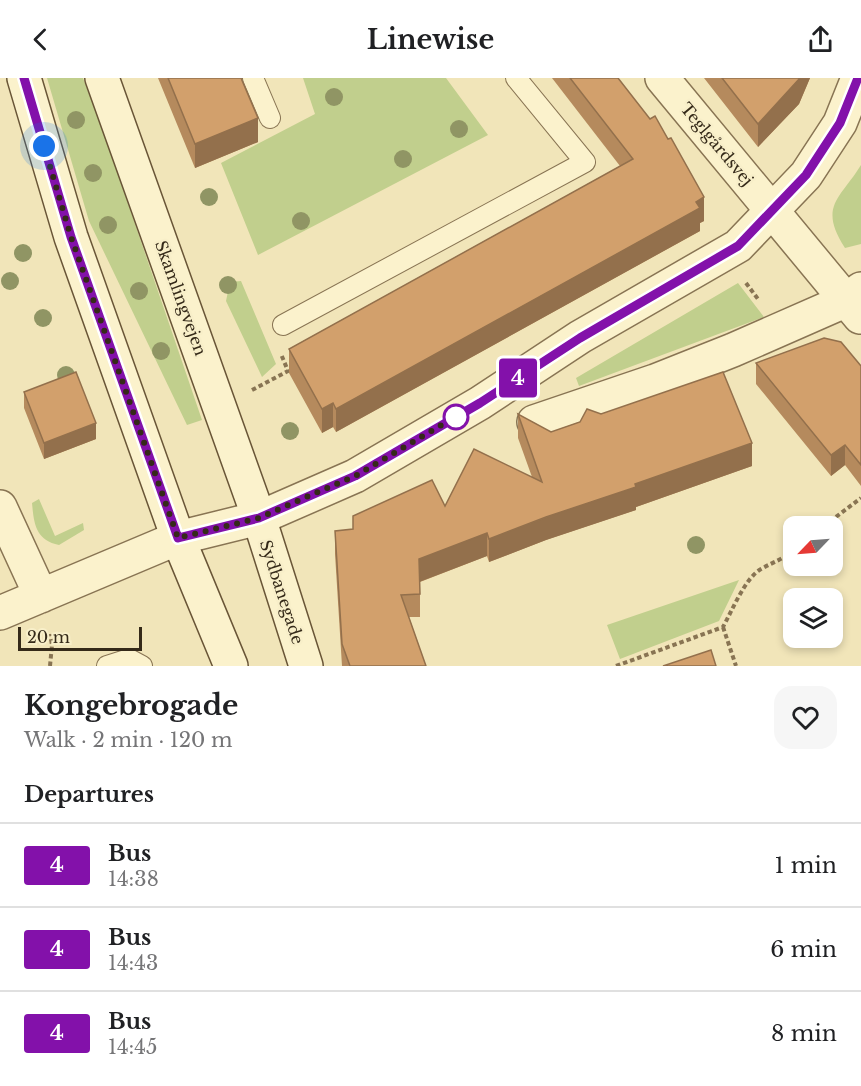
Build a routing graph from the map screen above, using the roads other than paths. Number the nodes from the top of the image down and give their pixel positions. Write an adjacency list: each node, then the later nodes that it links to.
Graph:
1 (24, 78): 14 (street)
2 (102, 78): 13 (street, Skamlingvejen)
3 (253, 78): 7 (lane)
4 (516, 78): 10 (lane)
5 (662, 78): 8 (street, Teglgårdsvej)
6 (858, 78): 8 (street)
7 (270, 118)
8 (773, 211): 9 (street, Teglgårdsvej); 13 (street)
9 (856, 302): 11 (street)
10 (283, 325)
11 (534, 422)
12 (0, 507): 15 (street)
13 (259, 518): 14 (street); 20 (street, Sydbanegade)
14 (178, 538): 15 (street); 19 (street)
15 (41, 596): 16 (street)
16 (0, 613)
17 (107, 666): 18 (lane)
18 (141, 666)
19 (231, 666)
20 (306, 666)

